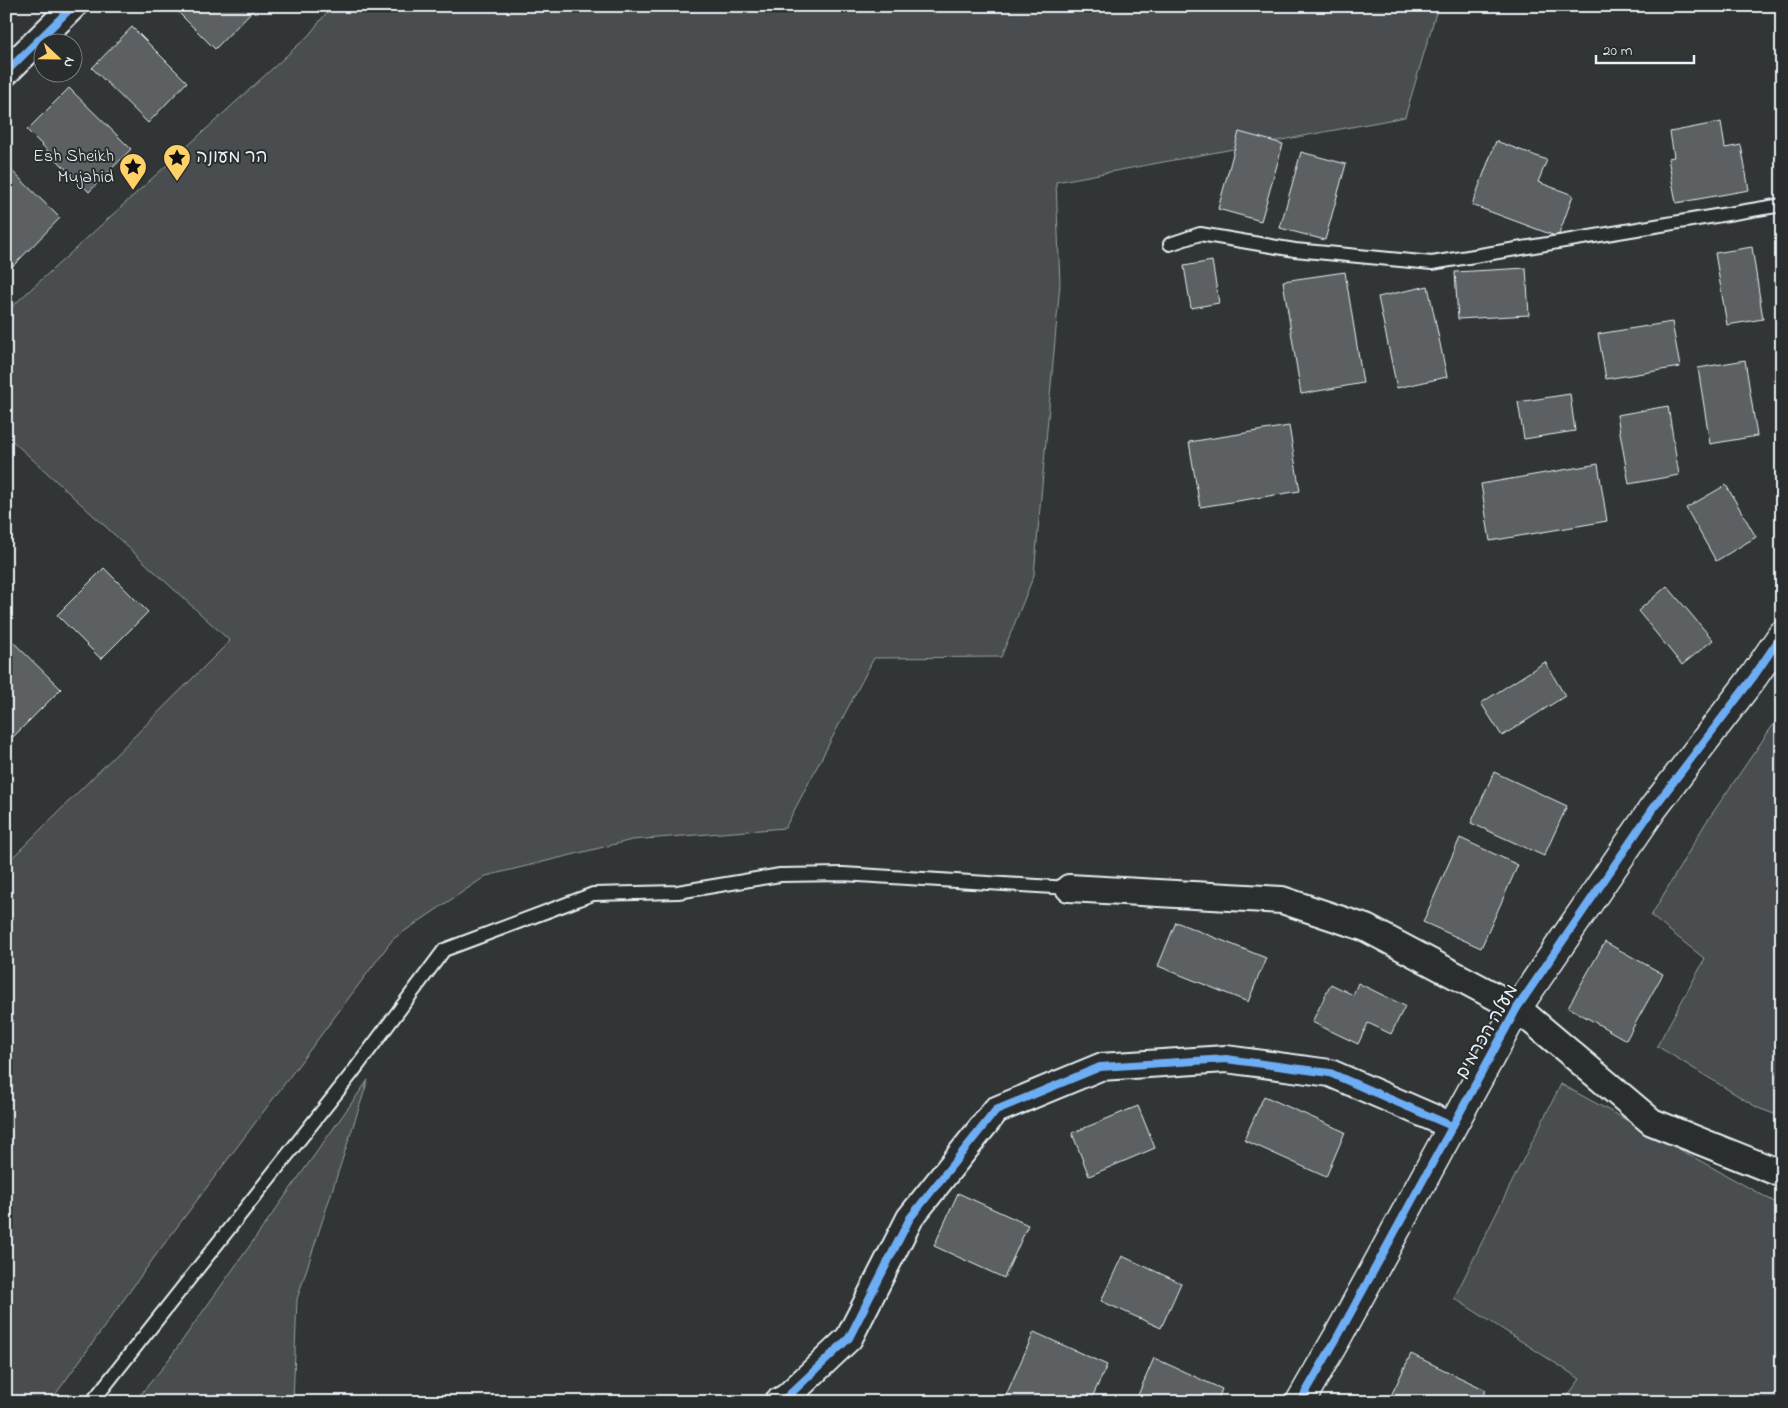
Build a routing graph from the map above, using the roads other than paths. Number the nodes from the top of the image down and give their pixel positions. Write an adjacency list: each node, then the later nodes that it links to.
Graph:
1 (73, 6): 2 (street)
2 (6, 72)
3 (1782, 205): 4 (lane)
4 (1170, 244)
5 (1782, 635): 7 (street, מעלה הכרמים)
6 (1782, 654): 7 (street, מעלה הכרמים)
7 (1754, 676): 9 (street, מעלה הכרמים)
8 (1069, 888): 9 (street); 12 (lane)
9 (1517, 1008): 10 (street, מעלה הכרמים); 11 (street)
10 (1452, 1126): 13 (street); 14 (street, מעלה הכרמים)
11 (1782, 1174)
12 (92, 1402)
13 (778, 1402)
14 (1300, 1402)

